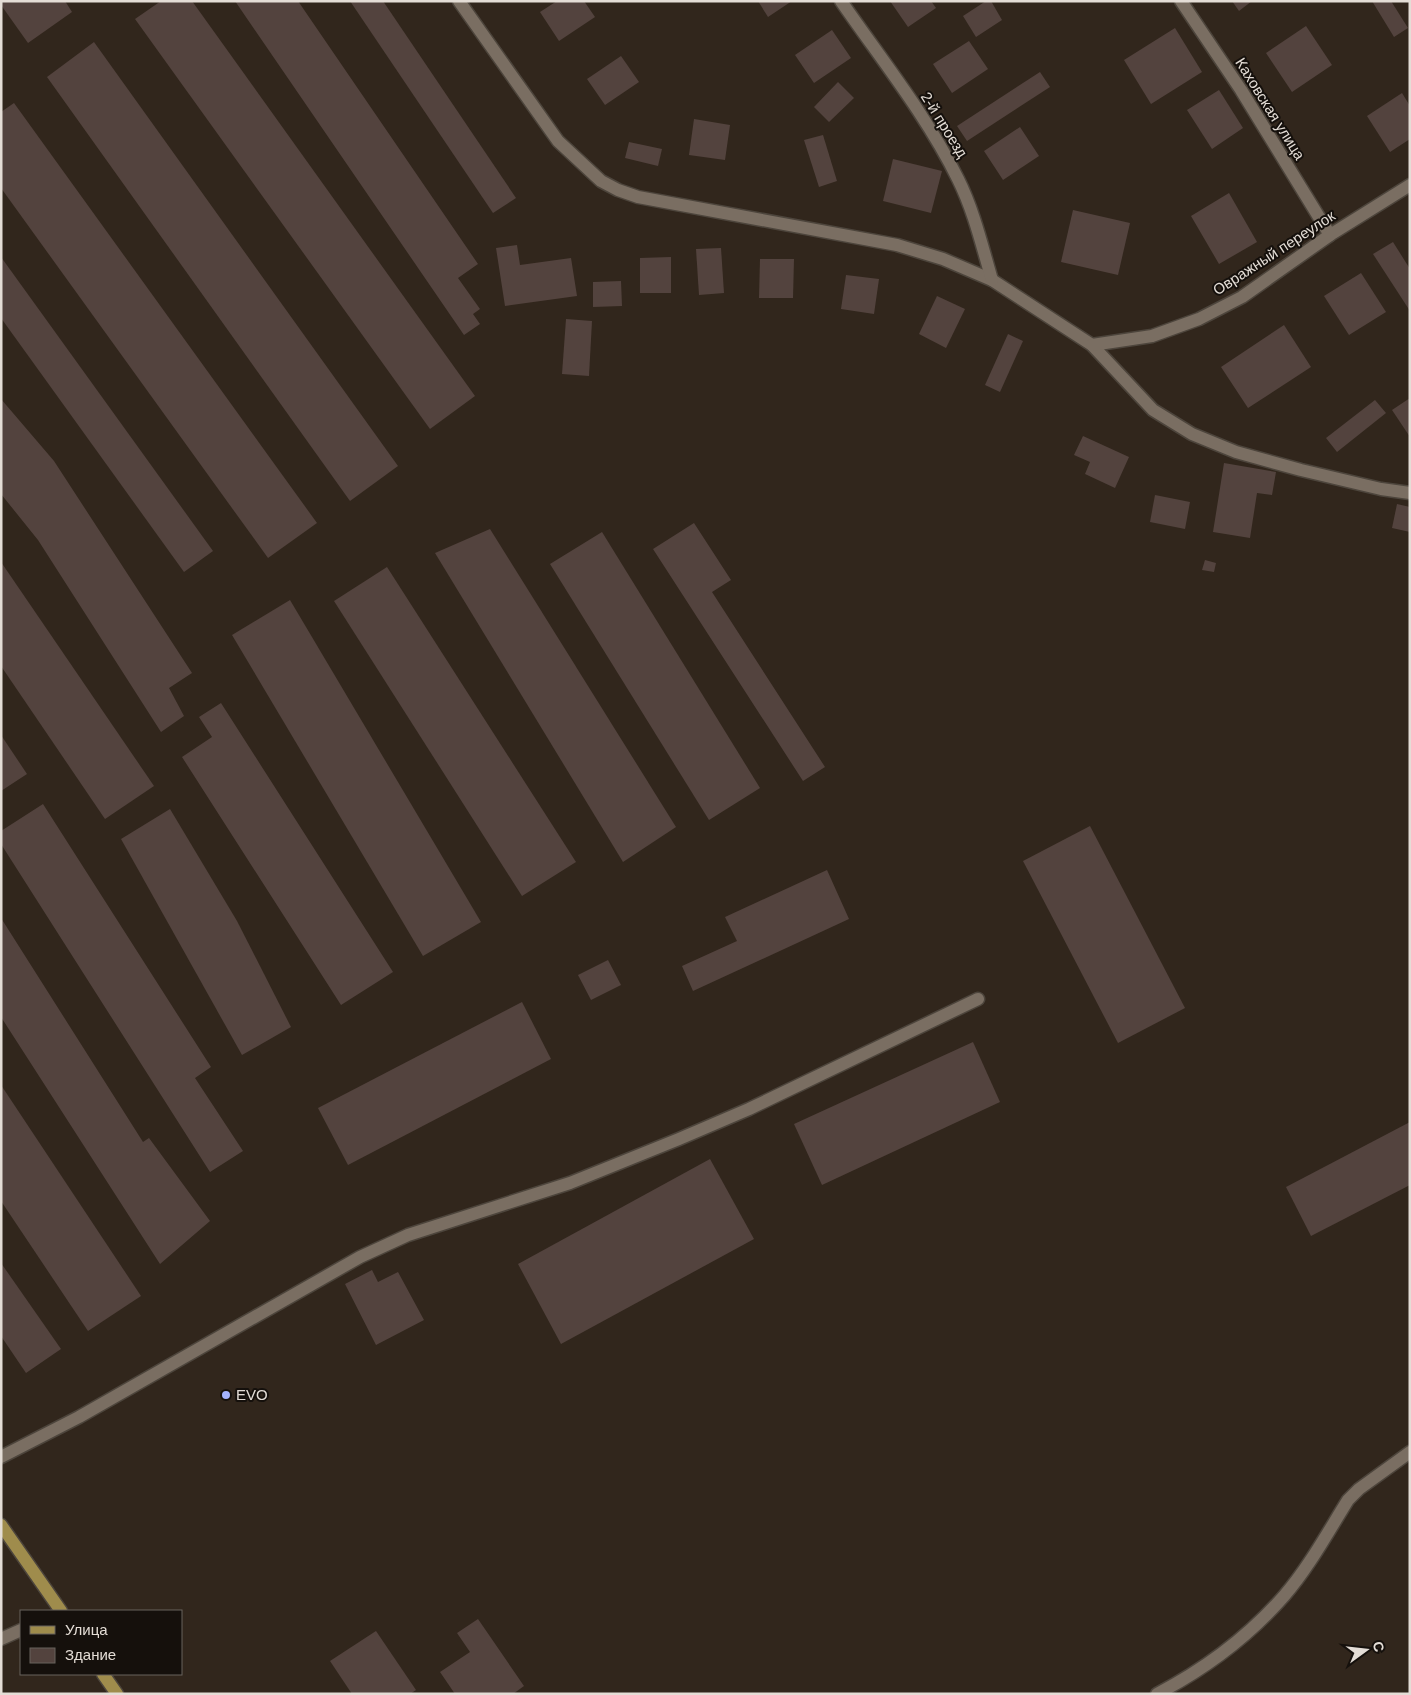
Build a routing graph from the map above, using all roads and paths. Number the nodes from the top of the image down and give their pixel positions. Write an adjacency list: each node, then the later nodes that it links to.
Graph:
1 (459, 1): 6 (street)
2 (841, 1): 6 (street, 2-й проезд)
3 (1181, 1): 5 (street, Каховская улица)
4 (1410, 185): 5 (street, Овражный переулок)
5 (1330, 235): 7 (street, Овражный переулок)
6 (992, 280): 7 (street)
7 (1092, 345): 8 (street)
8 (1410, 493)
9 (978, 1000): 11 (street)
10 (1410, 1452): 18 (street)
11 (1, 1457)
12 (1, 1525): 13 (main road)
13 (60, 1610)
14 (20, 1630): 15 (street)
15 (1, 1639)
16 (105, 1675): 17 (main road)
17 (117, 1694)
18 (1157, 1694)

